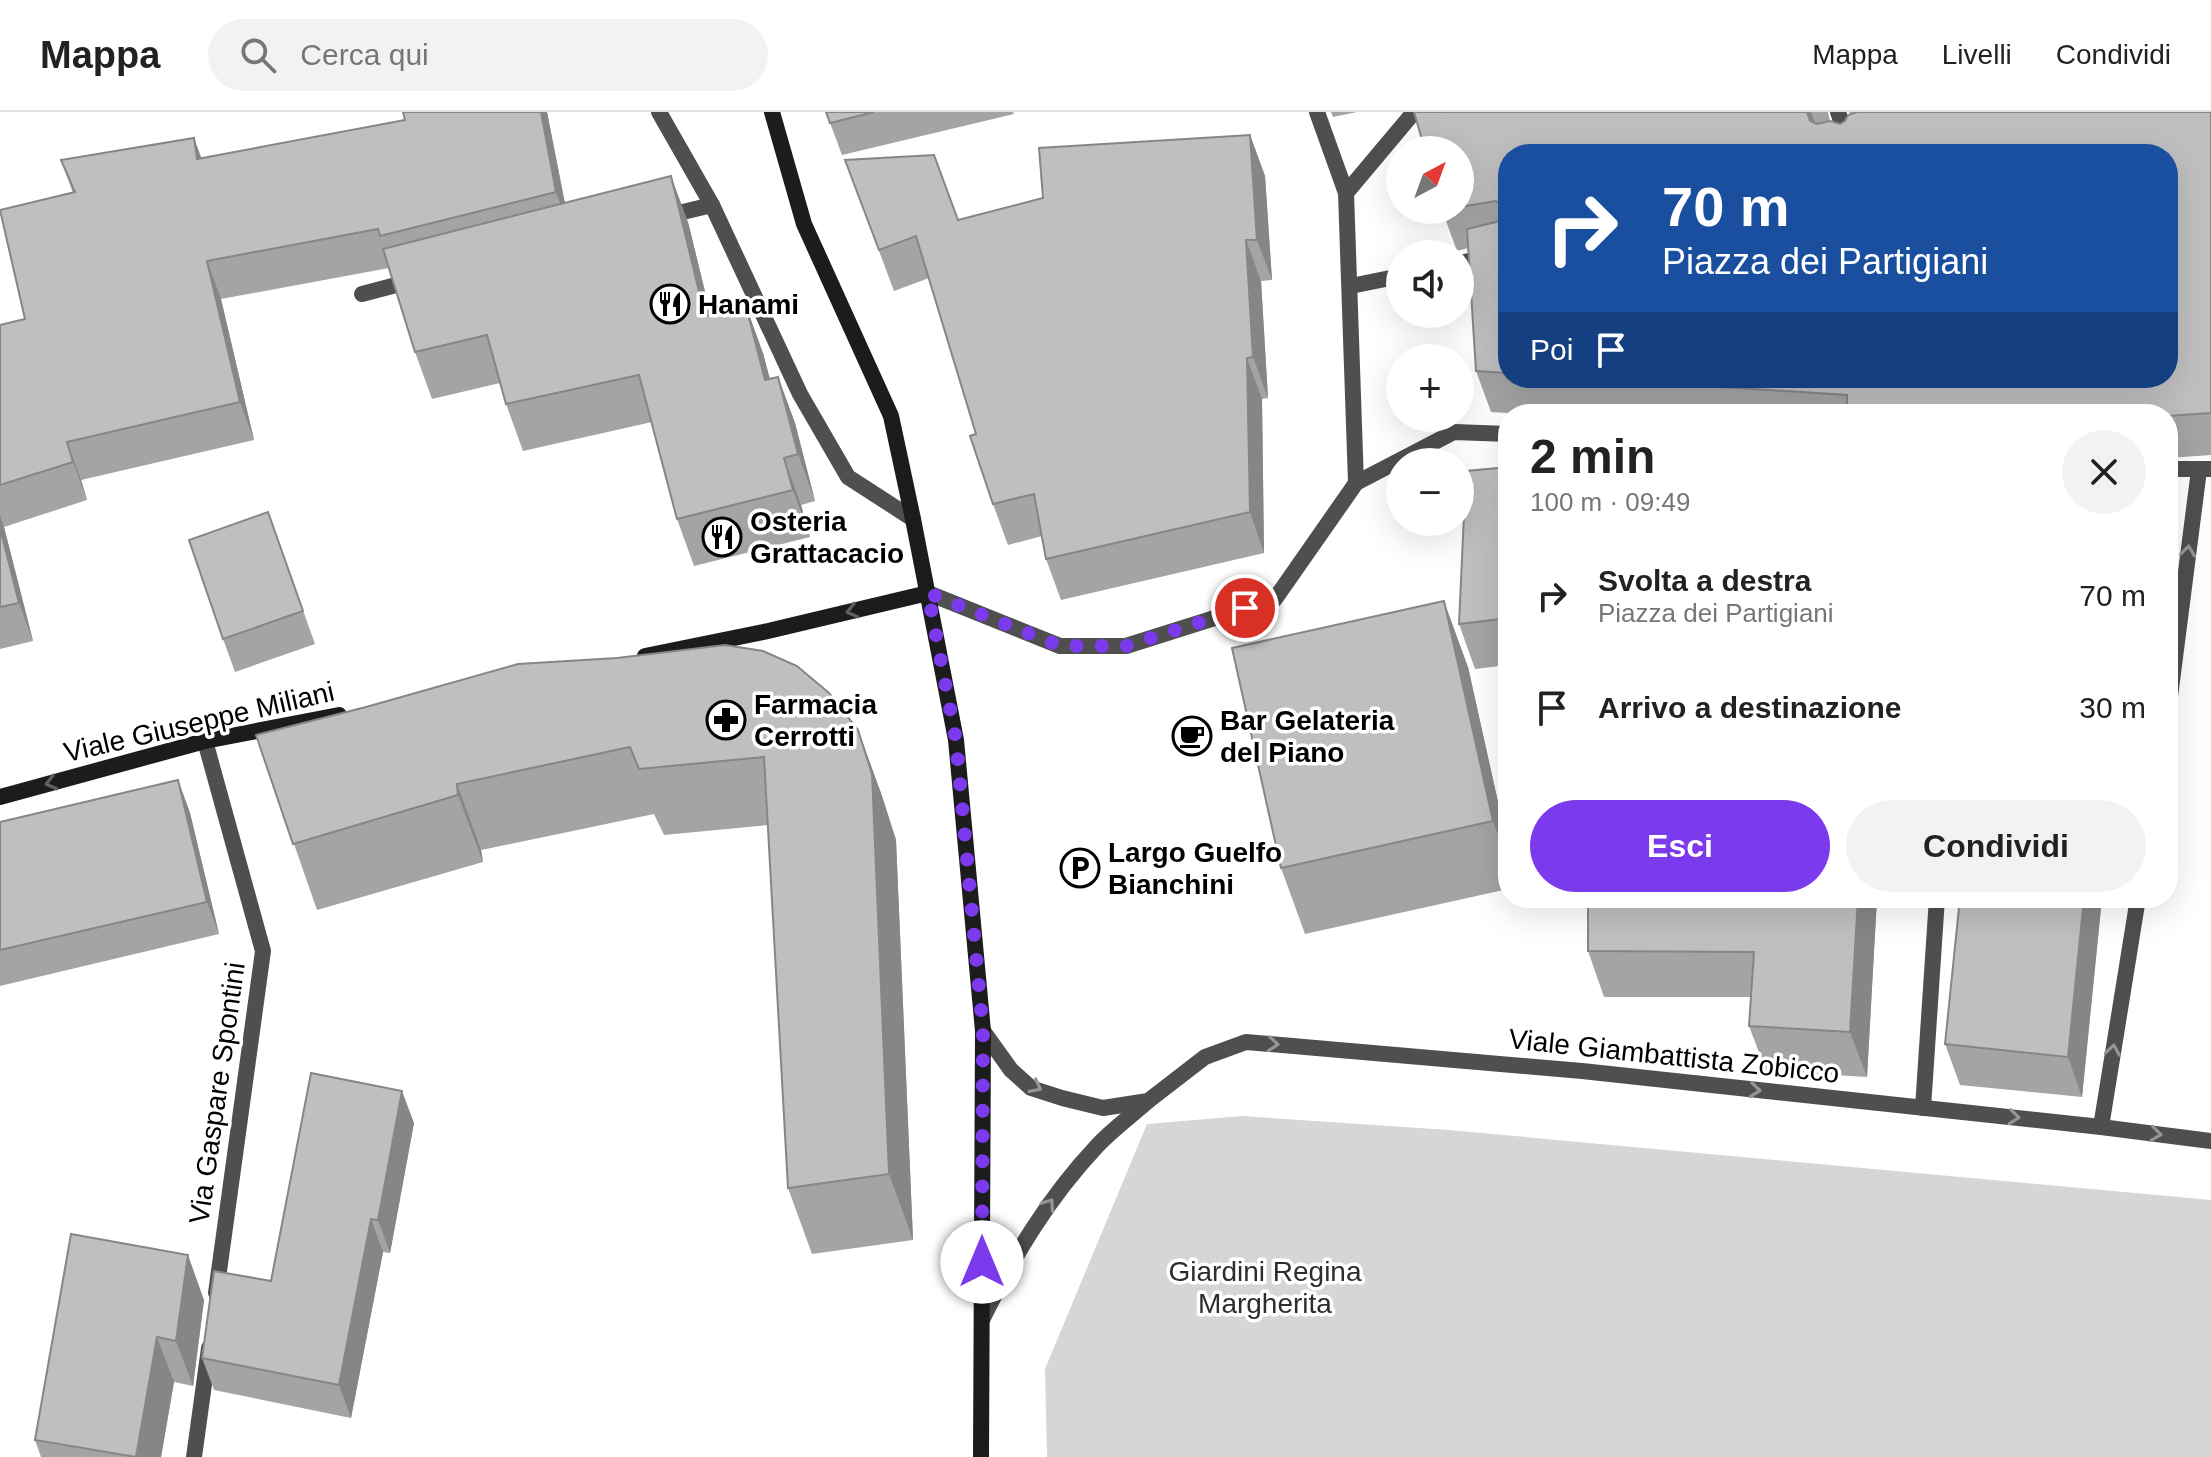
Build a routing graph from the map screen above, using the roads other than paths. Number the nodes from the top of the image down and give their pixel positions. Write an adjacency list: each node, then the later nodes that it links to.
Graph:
1 (659, 112): 8 (street)
2 (772, 112): 20 (main road)
3 (1317, 112): 7 (street)
4 (1414, 112): 7 (street)
5 (1838, 112): 6 (street)
6 (1847, 144)
7 (1346, 193): 14 (street)
8 (712, 205): 9 (street); 20 (street)
9 (651, 220)
10 (1498, 254): 11 (street)
11 (1474, 260)
12 (438, 274): 15 (street)
13 (1386, 279): 14 (street)
14 (1351, 286): 19 (street)
15 (362, 294)
16 (1498, 434): 19 (street)
17 (2178, 469): 18 (street)
18 (2205, 469): 22 (street, one-way to 18)
19 (1356, 483): 21 (street)
20 (913, 519): 21 (main road)
21 (928, 593): 23 (main road, one-way to 23); 29 (main road)
22 (2178, 646)
23 (624, 660)
24 (360, 711): 25 (main road, Viale Giuseppe Miliani)
25 (205, 741): 26 (main road, Viale Giuseppe Miliani, one-way to 26); 35 (street, Via Gaspare Spontini)
26 (0, 797)
27 (1936, 908): 31 (street)
28 (2136, 908): 32 (street, one-way to 28)
29 (983, 1031): 30 (street, Viale Giambattista Zobicco, one-way to 30); 34 (main road)
30 (1148, 1101): 31 (street, Viale Giambattista Zobicco, one-way to 31); 34 (street, Viale Giambattista Zobicco, one-way to 30)
31 (1923, 1108): 32 (street, Viale Giambattista Zobicco, one-way to 32)
32 (2101, 1127): 33 (street, Viale Giambattista Zobicco, one-way to 33)
33 (2211, 1141)
34 (982, 1320): 36 (main road)
35 (194, 1457)
36 (981, 1457)

